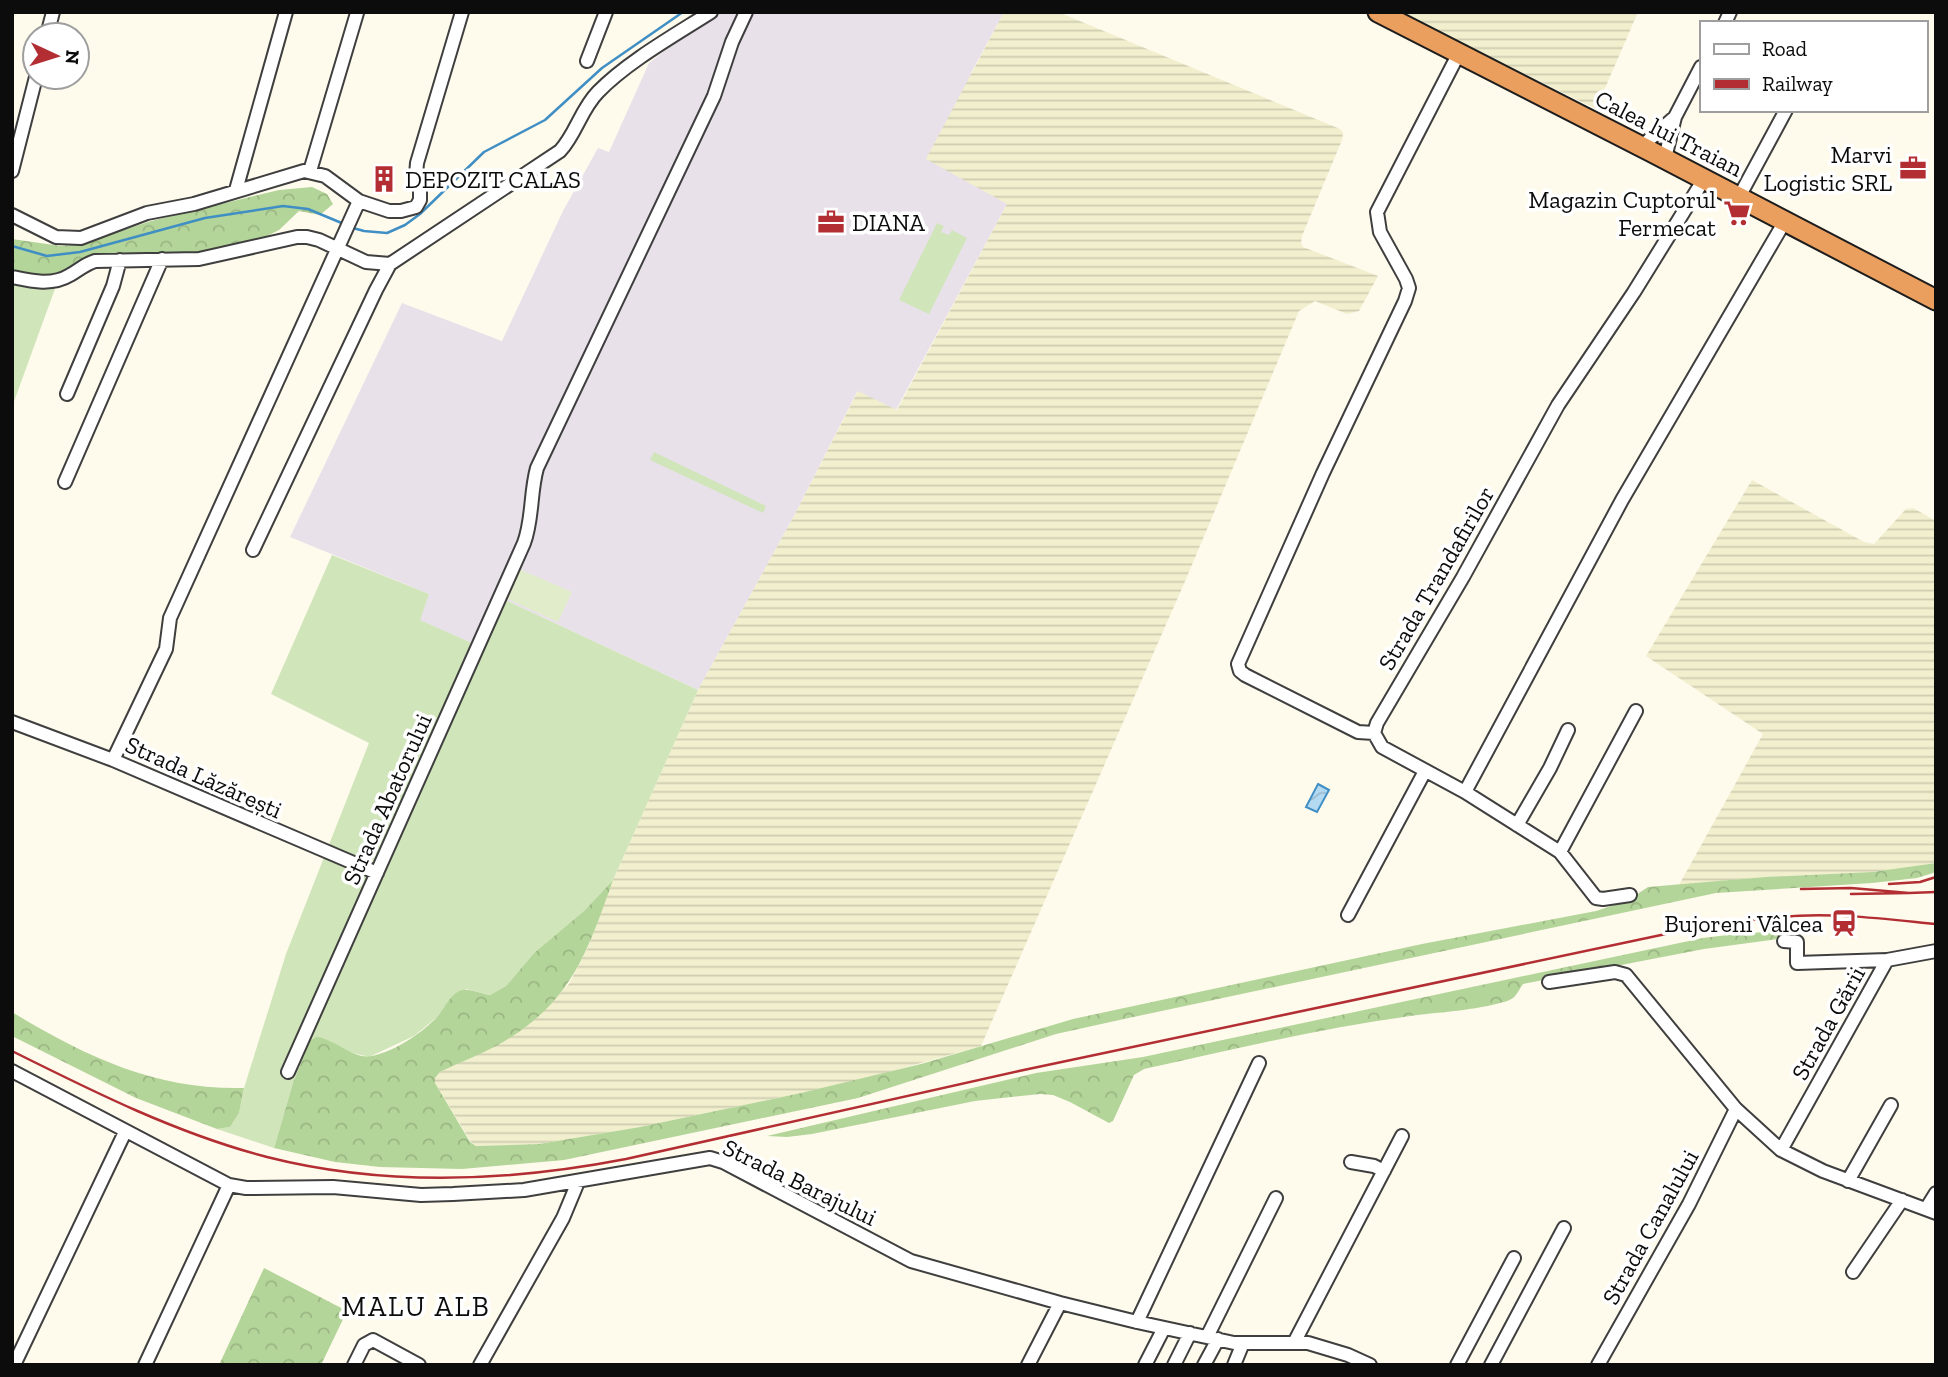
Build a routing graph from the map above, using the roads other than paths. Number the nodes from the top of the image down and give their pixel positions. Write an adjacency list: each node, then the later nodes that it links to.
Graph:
1 (286, 12): 19 (street)
2 (462, 12): 21 (street)
3 (606, 12): 9 (street)
4 (710, 12): 27 (street)
5 (747, 12): 42 (street, Strada Abatorului)
6 (1378, 12): 8 (highway, Calea lui Traian)
7 (357, 13): 17 (street)
8 (1459, 53): 14 (highway, Calea lui Traian); 36 (street)
9 (587, 61)
10 (1700, 69): 13 (street)
11 (32, 91): 16 (street)
12 (1785, 112): 20 (street)
13 (1675, 117): 14 (street); 15 (street)
14 (1642, 146): 15 (highway, Calea lui Traian)
15 (1665, 158): 18 (highway, Calea lui Traian)
16 (12, 171)
17 (310, 172): 19 (street); 21 (street)
18 (1704, 179): 20 (highway, Calea lui Traian); 36 (street, Strada Trandafirilor)
19 (236, 190): 22 (street)
20 (1739, 197): 23 (highway, Calea lui Traian)
21 (359, 201): 24 (street)
22 (12, 215)
23 (1784, 221): 29 (highway, Calea lui Traian); 39 (street)
24 (339, 248): 25 (street); 27 (street); 37 (street)
25 (162, 259): 26 (street); 31 (street)
26 (120, 260): 28 (street); 30 (street)
27 (390, 264): 32 (street)
28 (13, 277)
29 (1936, 300)
30 (67, 394)
31 (65, 482)
32 (253, 551)
33 (1636, 711): 41 (street)
34 (12, 722): 37 (street, Strada Lăzărești)
35 (1568, 730): 40 (street)
36 (1374, 733): 38 (street)
37 (113, 760): 42 (street, Strada Lăzărești)
38 (1425, 771): 39 (street); 44 (street)
39 (1465, 792): 40 (street)
40 (1517, 825): 41 (street)
41 (1560, 852): 43 (street)
42 (377, 873): 51 (street, Strada Abatorului)
43 (1630, 895)
44 (1348, 915)
45 (1784, 941): 47 (street)
46 (1936, 951): 47 (street, Strada Gării)
47 (1887, 960): 56 (street, Strada Gării)
48 (1549, 982): 53 (street)
49 (1259, 1063): 70 (street)
50 (12, 1071): 54 (street, Strada Barajului)
51 (288, 1072)
52 (1891, 1105): 59 (street)
53 (1736, 1109): 56 (street); 89 (street, Strada Canalului)
54 (125, 1132): 61 (street, Strada Barajului); 76 (street)
55 (1402, 1136): 58 (street)
56 (1781, 1150): 59 (street)
57 (1351, 1162): 58 (street)
58 (1384, 1171): 74 (street)
59 (1849, 1181): 64 (street)
60 (578, 1182): 61 (street, Strada Barajului); 69 (street, Strada Barajului); 80 (street)
61 (229, 1185): 77 (street)
62 (1936, 1193): 65 (street)
63 (1276, 1198): 73 (street)
64 (1902, 1200): 65 (street); 68 (street)
65 (1931, 1211)
66 (1564, 1228): 88 (street)
67 (1514, 1258): 87 (street)
68 (1853, 1272)
69 (1060, 1303): 70 (street, Strada Barajului); 81 (street)
70 (1137, 1322): 71 (street, Strada Barajului)
71 (1164, 1328): 72 (street, Strada Barajului); 82 (street)
72 (1190, 1333): 73 (street, Strada Barajului); 83 (street)
73 (1212, 1338): 75 (street, Strada Barajului); 84 (street)
74 (1295, 1341): 75 (street, Strada Barajului); 86 (street, Strada Barajului)
75 (1243, 1343): 85 (street)
76 (14, 1365)
77 (145, 1365)
78 (354, 1365): 79 (street)
79 (419, 1365)
80 (480, 1365)
81 (1028, 1365)
82 (1146, 1365)
83 (1174, 1365)
84 (1204, 1365)
85 (1234, 1365)
86 (1370, 1365)
87 (1457, 1365)
88 (1491, 1365)
89 (1598, 1365)

